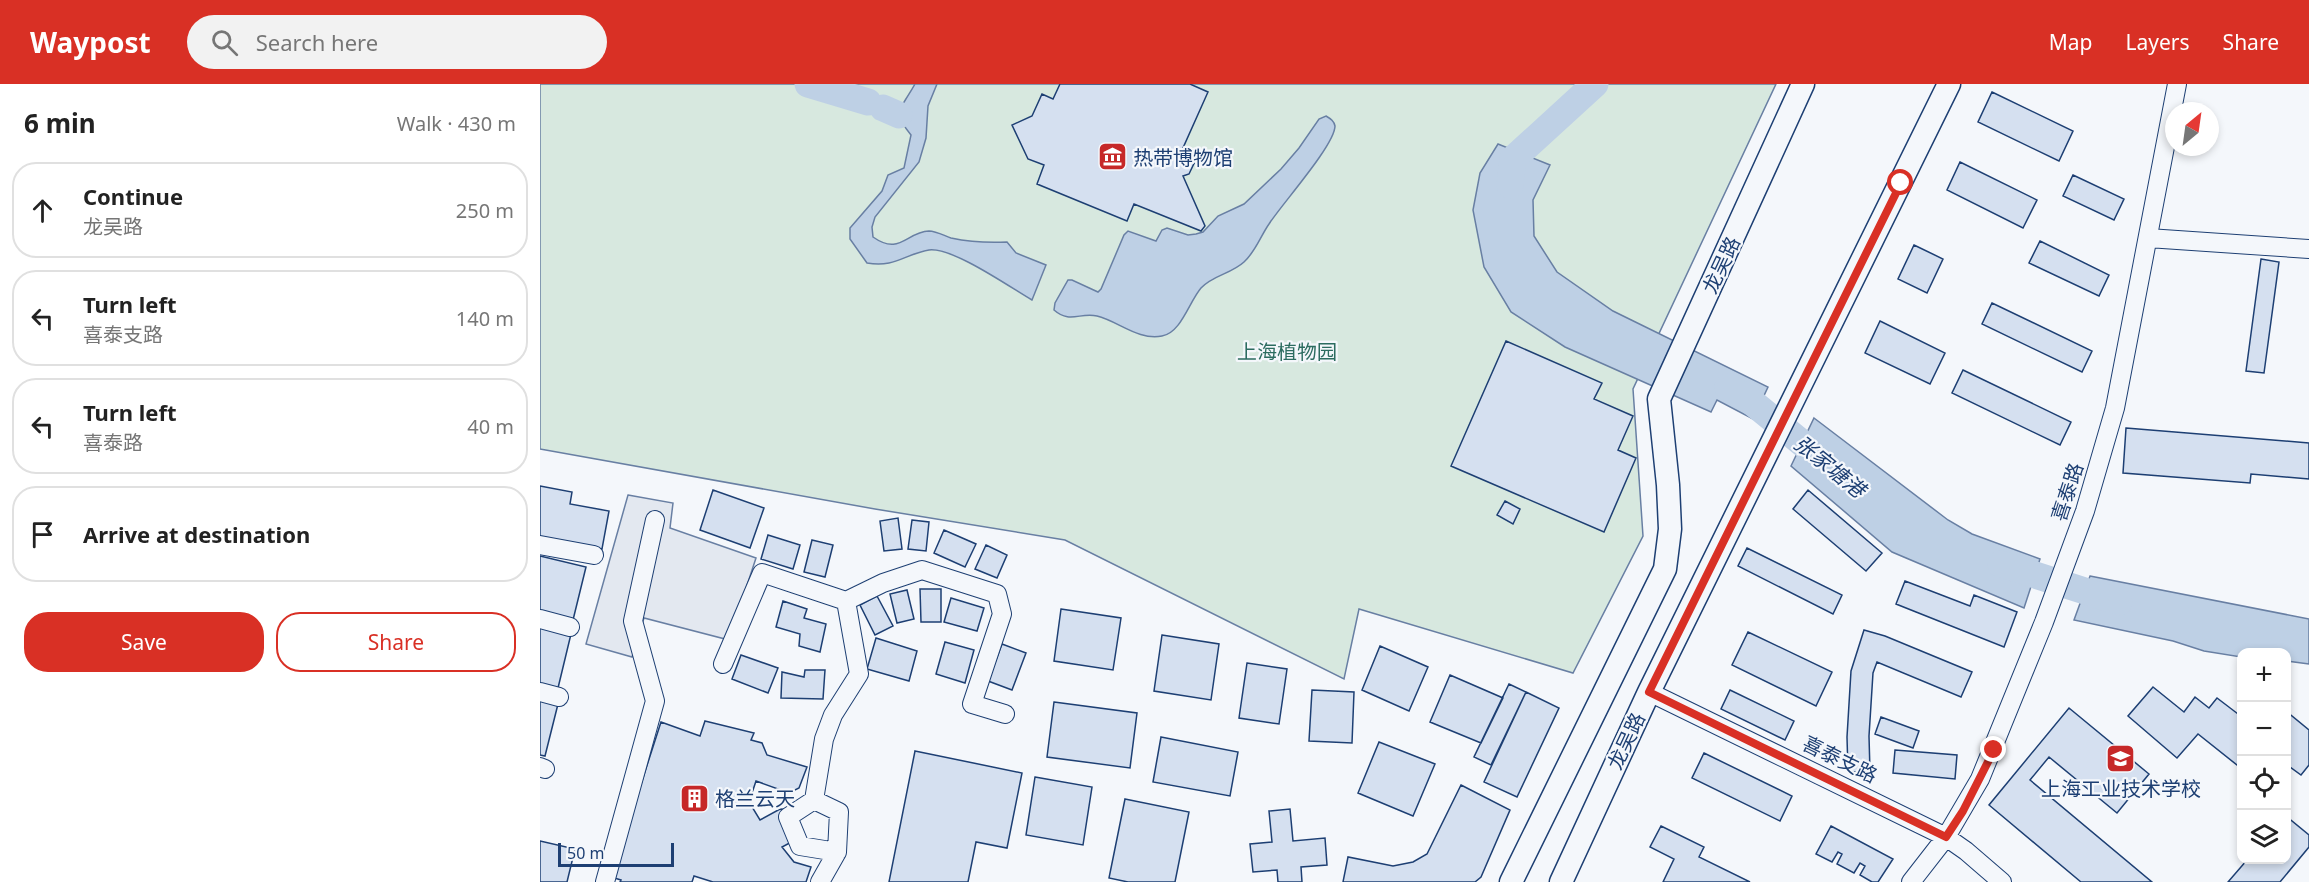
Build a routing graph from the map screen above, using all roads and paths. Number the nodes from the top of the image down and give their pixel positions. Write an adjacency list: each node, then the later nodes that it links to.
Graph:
1 (1803, 84): 22 (main road, 龙吴路)
2 (1949, 84): 14 (main road, 龙吴路)
3 (2177, 84): 4 (street, 喜泰路)
4 (2148, 238): 5 (street); 18 (street, 喜泰路)
5 (2309, 249)
6 (655, 520): 20 (street)
7 (540, 545): 8 (street)
8 (594, 555)
9 (846, 601): 12 (street); 16 (street); 17 (street)
10 (540, 619): 11 (street)
11 (570, 627)
12 (723, 664)
13 (540, 692): 15 (street)
14 (1649, 692): 18 (street, 喜泰支路); 23 (main road, 龙吴路)
15 (559, 697)
16 (1005, 714)
17 (814, 800): 19 (street); 19 (street)
18 (1946, 837): 24 (street, 喜泰路); 25 (street, 喜泰支路)
19 (837, 852): 21 (street)
20 (605, 882)
21 (820, 882)
22 (1511, 882)
23 (1561, 882)
24 (1911, 882)
25 (2002, 882)

